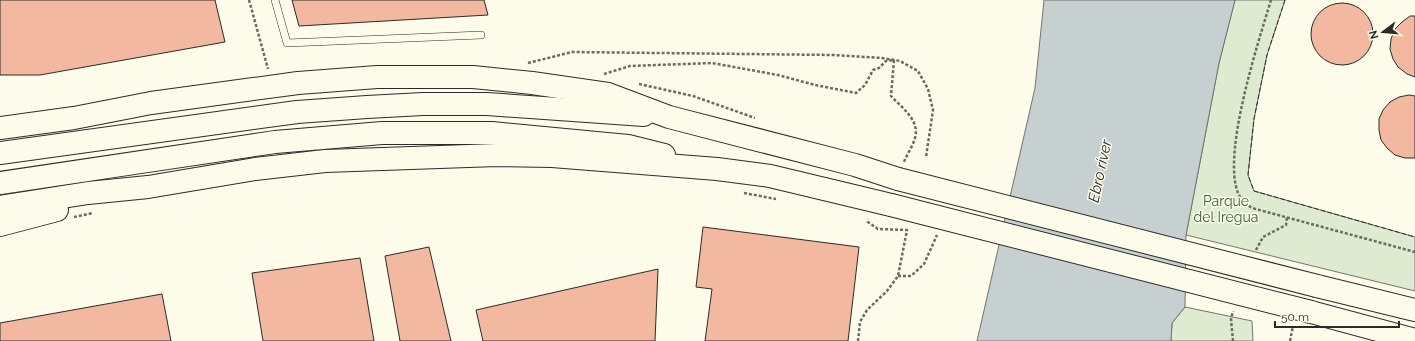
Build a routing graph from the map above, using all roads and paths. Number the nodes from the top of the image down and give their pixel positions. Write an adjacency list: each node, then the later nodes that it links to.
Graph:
1 (249, 0): 7 (path)
2 (275, 0): 4 (lane)
3 (1271, 0): 23 (path)
4 (481, 35)
5 (894, 60): 6 (path); 8 (path); 14 (path); 16 (path)
6 (527, 63)
7 (268, 71)
8 (601, 75)
9 (151, 103): 10 (highway); 11 (highway); 12 (highway)
10 (0, 113)
11 (669, 117): 13 (highway); 16 (highway)
12 (0, 128)
13 (0, 153)
14 (926, 157)
15 (717, 169): 17 (highway); 18 (highway); 21 (highway, bridge)
16 (900, 172): 25 (highway, bridge)
17 (0, 183)
18 (148, 187): 19 (highway); 22 (highway)
19 (0, 207)
20 (868, 213): 24 (path)
21 (945, 218): 24 (path); 27 (highway, bridge)
22 (0, 225)
23 (1415, 252)
24 (898, 276): 28 (path)
25 (1415, 310)
26 (1293, 324): 29 (path)
27 (1415, 340)
28 (858, 341)
29 (1290, 341)

